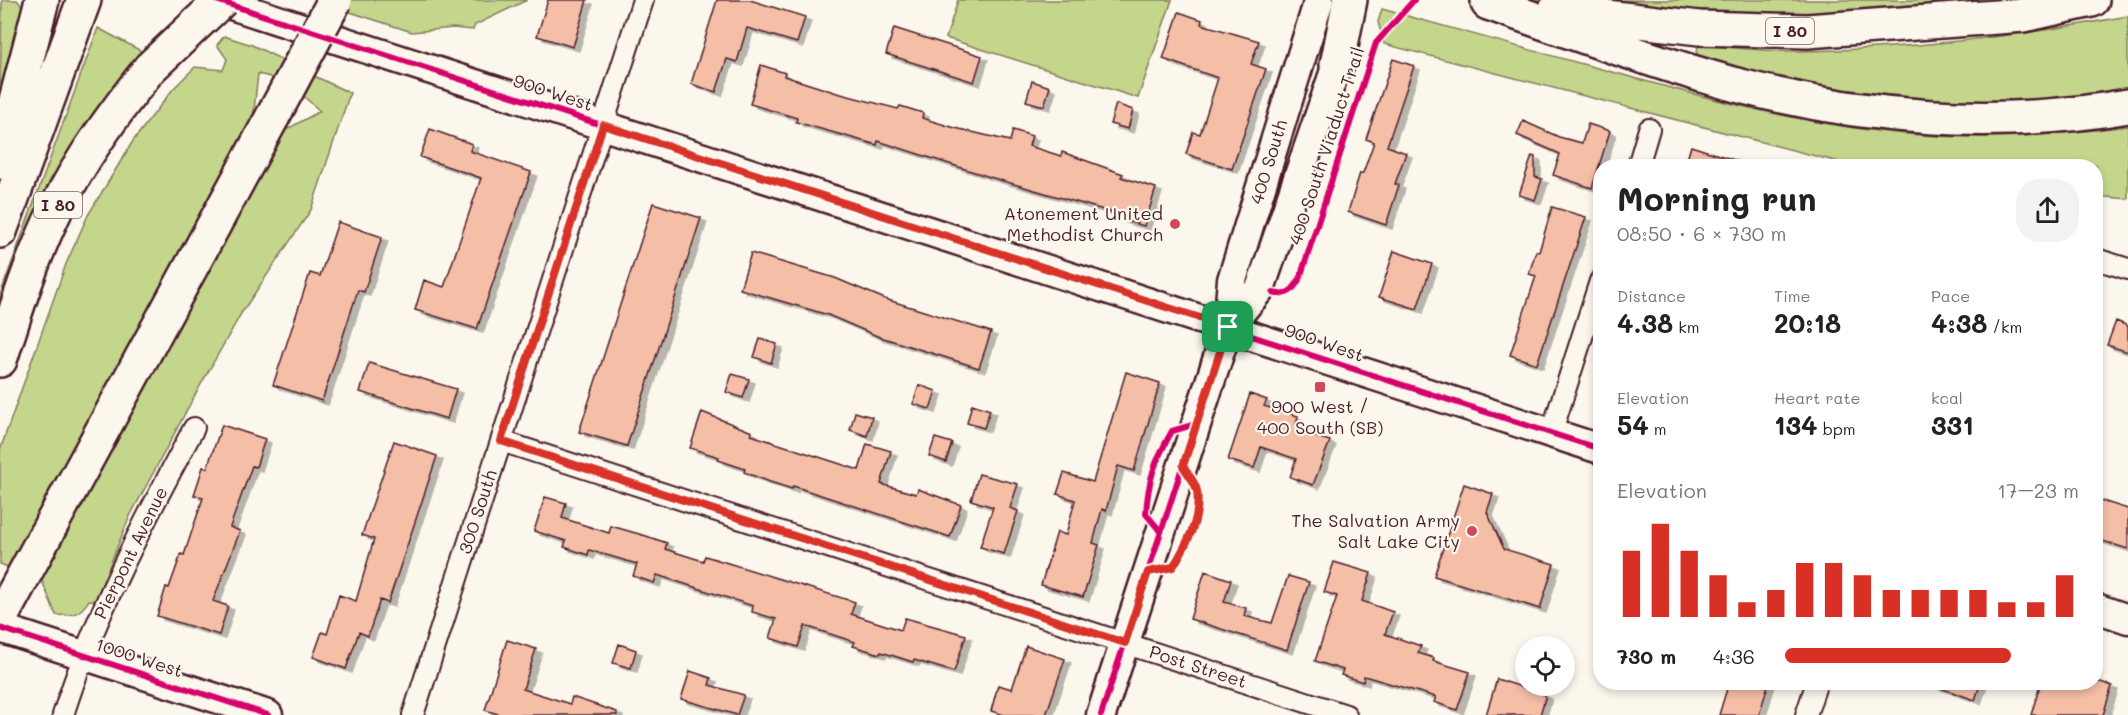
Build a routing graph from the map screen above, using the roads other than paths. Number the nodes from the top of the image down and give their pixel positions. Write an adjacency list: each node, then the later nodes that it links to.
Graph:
1 (42, 0): 17 (highway)
2 (84, 0): 18 (highway, I 80)
3 (216, 0): 14 (main road, 900 West)
4 (222, 0): 23 (highway, I 80, bridge)
5 (336, 0): 29 (highway, bridge)
6 (643, 0): 14 (street, 300 South)
7 (1319, 0): 22 (main road, 400 South)
8 (1350, 0): 12 (highway)
9 (1360, 0): 12 (main road, 400 South)
10 (2092, 0): 11 (highway, I 80)
11 (1480, 2): 13 (highway)
12 (1337, 65): 22 (main road, 400 South)
13 (2128, 106)
14 (603, 125): 22 (main road, 900 West); 26 (street, 300 South)
15 (1649, 129): 16 (street)
16 (1640, 159)
17 (0, 162)
18 (0, 231)
19 (2103, 260): 20 (street)
20 (2128, 269)
21 (1593, 303): 25 (street)
22 (1228, 327): 25 (main road, 900 West); 32 (main road, 400 South)
23 (0, 360)
24 (194, 428): 33 (street, Pierpont Avenue)
25 (1551, 434): 27 (main road, 900 West)
26 (501, 441): 32 (street, Post Street); 37 (street, 300 South)
27 (1593, 447)
28 (2103, 610): 30 (main road)
29 (0, 619)
30 (2128, 619)
31 (0, 628): 33 (main road, 1000 West)
32 (1125, 643): 38 (main road, 400 South); 39 (street, Post Street)
33 (82, 655): 35 (street, Pierpont Avenue); 36 (main road, 1000 West)
34 (1814, 690): 40 (street)
35 (63, 715)
36 (268, 715)
37 (412, 715)
38 (1101, 715)
39 (1346, 715)
40 (1806, 715)

